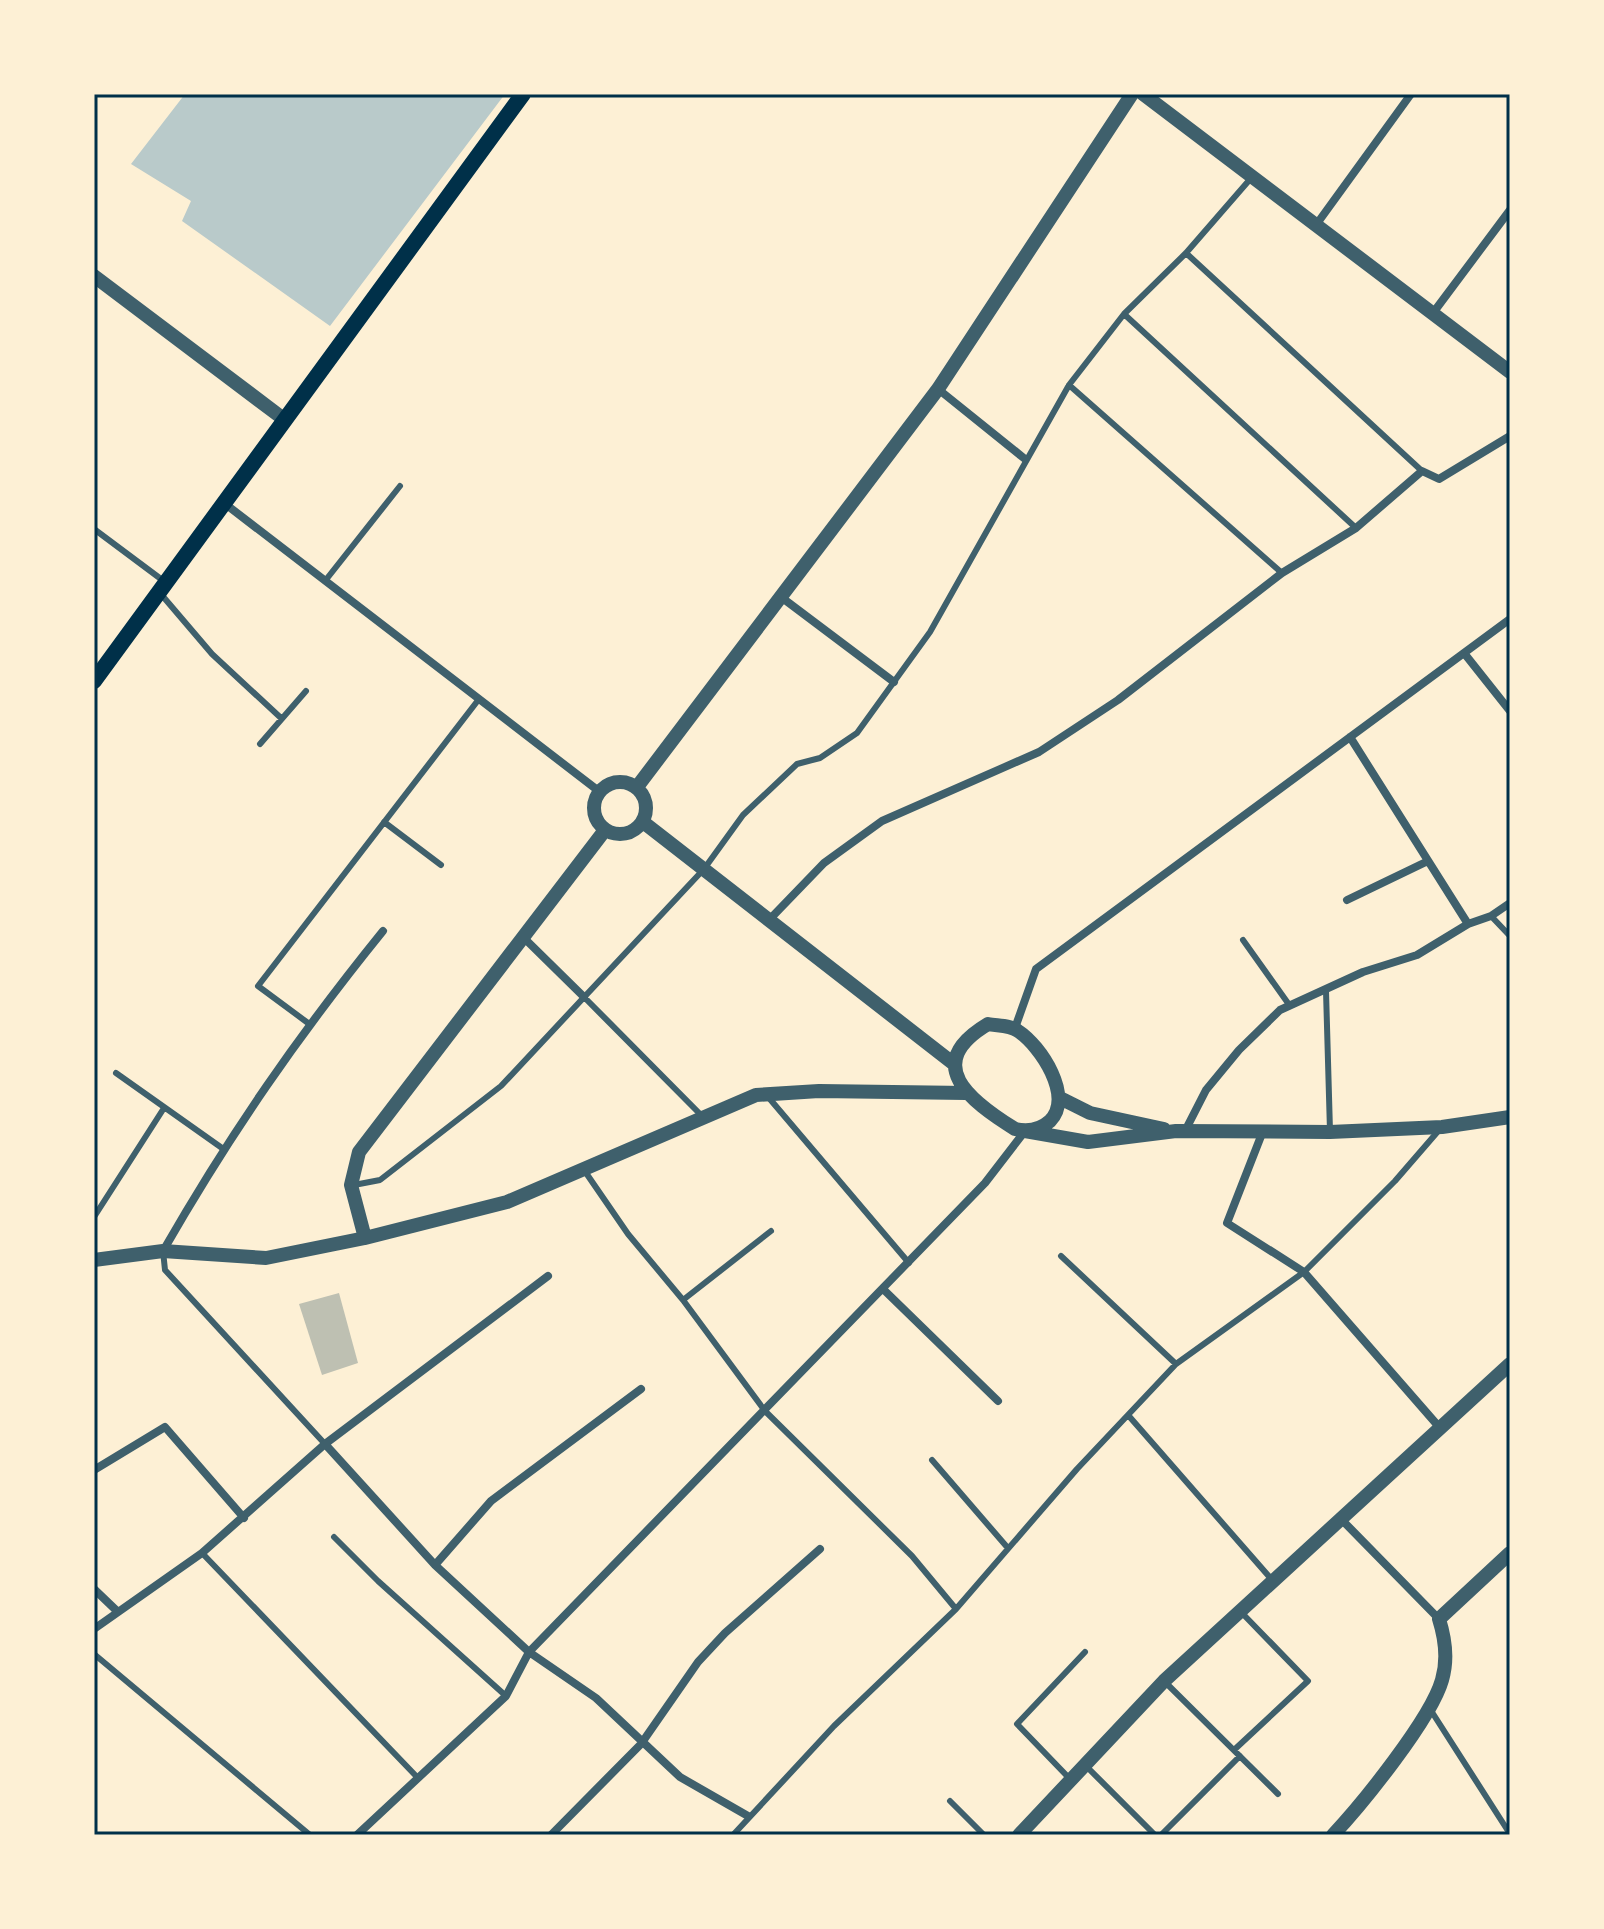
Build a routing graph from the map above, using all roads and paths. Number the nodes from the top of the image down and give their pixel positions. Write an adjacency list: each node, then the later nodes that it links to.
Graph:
1 (523, 94): 15 (main road)
2 (1132, 94): 14 (street)
3 (1143, 94): 5 (street)
4 (1411, 94): 7 (street)
5 (1252, 177): 7 (street); 8 (lane)
6 (1510, 210): 10 (street)
7 (1316, 225): 10 (street)
8 (1186, 253): 11 (lane); 18 (lane)
9 (94, 276): 15 (street)
10 (1433, 313): 12 (street)
11 (1124, 314): 13 (lane); 21 (lane)
12 (1510, 372)
13 (1069, 385): 17 (lane); 23 (lane)
14 (938, 389): 17 (street); 26 (street)
15 (285, 420): 20 (main road)
16 (1510, 436): 18 (street)
17 (1025, 459): 30 (lane)
18 (1422, 471): 21 (street)
19 (400, 486): 24 (lane)
20 (224, 503): 24 (street); 25 (main road)
21 (1356, 528): 23 (street)
22 (94, 529): 25 (lane)
23 (1282, 573): 48 (street)
24 (325, 581): 32 (street)
25 (163, 588): 29 (main road); 34 (lane)
26 (781, 597): 30 (street); 37 (street)
27 (1510, 619): 28 (street)
28 (1464, 653): 33 (street); 35 (street)
29 (94, 681)
30 (894, 682): 44 (lane)
31 (306, 691): 34 (lane)
32 (479, 699): 38 (street); 39 (lane)
33 (1510, 711)
34 (281, 718): 36 (lane)
35 (1350, 737): 42 (street); 58 (street)
36 (260, 744)
37 (637, 787): 38 (street); 40 (street)
38 (600, 792): 41 (street)
39 (384, 822): 43 (lane); 57 (lane)
40 (643, 822): 41 (street); 44 (street)
41 (605, 830): 52 (street)
42 (1428, 861): 45 (street); 49 (street)
43 (441, 865)
44 (704, 869): 48 (street); 55 (lane)
45 (1347, 900)
46 (1510, 903): 47 (street)
47 (1491, 916): 49 (street); 51 (lane)
48 (769, 920): 59 (street)
49 (1468, 924): 54 (street)
50 (383, 931): 57 (street)
51 (1510, 936)
52 (523, 937): 55 (street); 74 (street)
53 (1243, 940): 56 (lane)
54 (1326, 991): 56 (street); 71 (lane)
55 (584, 997): 66 (lane); 74 (lane)
56 (1290, 1006): 69 (street)
57 (308, 1023): 72 (street)
58 (1015, 1028): 59 (street); 63 (street)
59 (954, 1064): 61 (street)
60 (116, 1073): 64 (lane)
61 (966, 1093): 62 (street); 68 (street)
62 (766, 1094): 66 (street); 81 (lane)
63 (1060, 1098): 68 (street); 69 (street)
64 (164, 1108): 72 (lane); 75 (lane)
65 (1508, 1115): 67 (street)
66 (703, 1117): 73 (street)
67 (1442, 1127): 71 (street); 82 (lane)
68 (1025, 1131): 69 (street); 81 (street)
69 (1181, 1131): 70 (street)
70 (1263, 1131): 71 (street); 82 (street)
71 (1330, 1132)
72 (222, 1148): 78 (street)
73 (583, 1169): 77 (street); 85 (lane)
74 (351, 1185): 77 (street)
75 (94, 1217)
76 (771, 1231): 85 (lane)
77 (365, 1238): 78 (street)
78 (163, 1251): 80 (street); 93 (lane)
79 (1061, 1256): 86 (lane)
80 (94, 1260)
81 (909, 1263): 84 (street)
82 (1304, 1272): 86 (lane); 92 (street)
83 (548, 1276): 93 (street)
84 (883, 1289): 89 (street); 90 (street)
85 (683, 1300): 90 (lane)
86 (1176, 1364): 91 (lane)
87 (1510, 1364): 92 (street)
88 (641, 1389): 103 (street)
89 (998, 1401)
90 (765, 1411): 106 (lane); 111 (street)
91 (1128, 1415): 99 (lane); 104 (lane)
92 (1440, 1428): 97 (street)
93 (325, 1444): 96 (street); 103 (street)
94 (932, 1460): 99 (lane)
95 (94, 1470): 96 (street)
96 (244, 1518): 101 (street)
97 (1341, 1519): 104 (street); 109 (street)
98 (334, 1537): 115 (lane)
99 (1007, 1547): 106 (lane)
100 (820, 1549): 117 (street)
101 (202, 1553): 108 (street); 121 (lane)
102 (1510, 1553): 109 (street)
103 (435, 1565): 111 (street)
104 (1273, 1581): 107 (street)
105 (94, 1589): 108 (street)
106 (956, 1609): 125 (lane)
107 (1240, 1611): 114 (street); 118 (lane)
108 (118, 1612): 110 (street)
109 (1439, 1619): 116 (street)
110 (94, 1629)
111 (529, 1652): 115 (street); 117 (street)
112 (1085, 1652): 122 (lane)
113 (94, 1654): 127 (lane)
114 (1164, 1681): 118 (lane); 120 (street)
115 (506, 1696): 121 (street)
116 (1429, 1707): 126 (lane); 135 (street)
117 (641, 1744): 125 (street); 129 (street)
118 (1234, 1750): 119 (lane)
119 (1240, 1756): 123 (lane); 134 (lane)
120 (1085, 1765): 122 (street); 133 (lane)
121 (417, 1777): 128 (street)
122 (1071, 1780): 132 (street)
123 (1278, 1794)
124 (950, 1801): 131 (lane)
125 (748, 1816): 130 (lane)
126 (1510, 1834)
127 (310, 1835)
128 (357, 1835)
129 (551, 1835)
130 (733, 1835)
131 (984, 1835)
132 (1019, 1835)
133 (1155, 1835)
134 (1161, 1835)
135 (1333, 1835)

